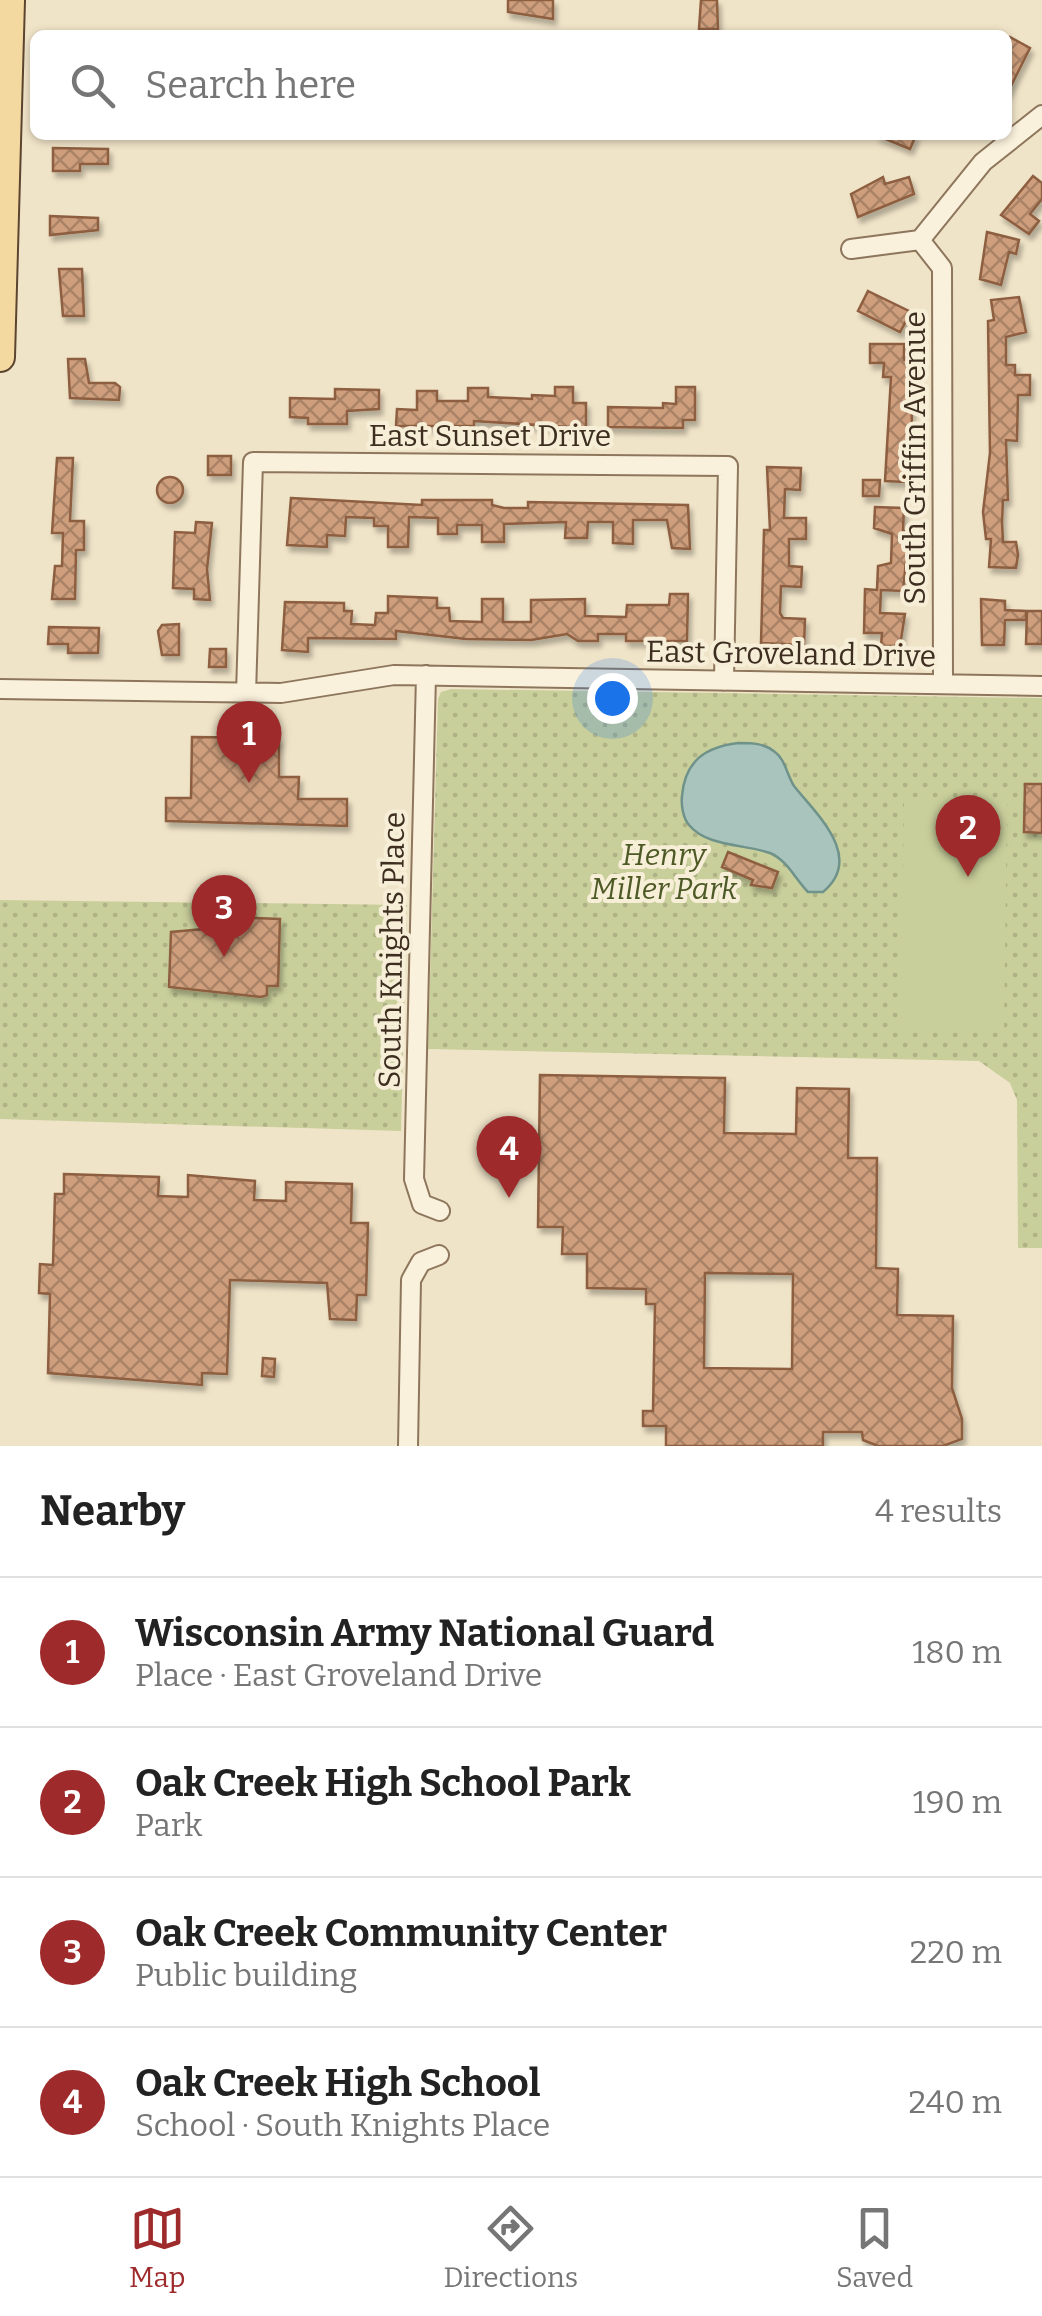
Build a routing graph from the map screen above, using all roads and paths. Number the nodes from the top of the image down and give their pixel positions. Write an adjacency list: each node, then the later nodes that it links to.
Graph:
1 (10, 0): 6 (main road)
2 (1042, 115): 3 (street)
3 (1012, 139)
4 (1011, 140): 5 (street)
5 (920, 240): 7 (street); 11 (street, South Griffin Avenue)
6 (1, 243): 8 (main road)
7 (852, 249)
8 (0, 357)
9 (426, 675): 10 (street, East Groveland Drive); 14 (street, East Groveland Drive); 15 (street, South Knights Place)
10 (724, 681): 11 (street, East Groveland Drive); 14 (street, East Sunset Drive)
11 (943, 684): 12 (street, East Groveland Drive)
12 (1042, 686)
13 (0, 689): 14 (street, East Groveland Drive)
14 (246, 694)
15 (440, 1211)
16 (439, 1255): 17 (street)
17 (408, 1446)

